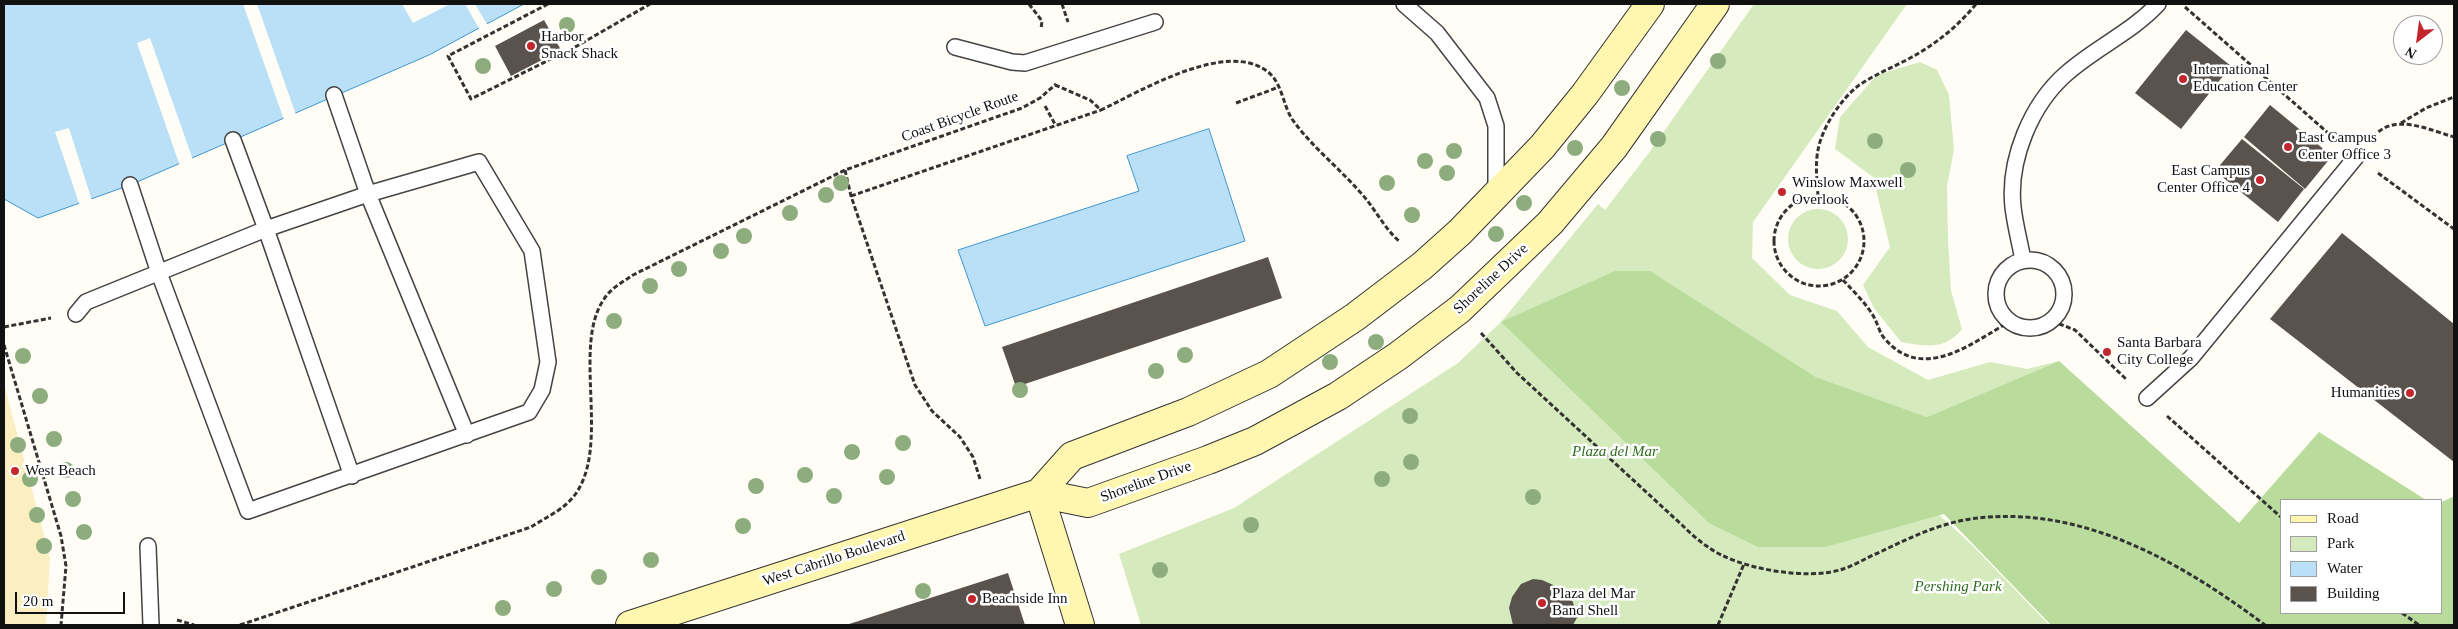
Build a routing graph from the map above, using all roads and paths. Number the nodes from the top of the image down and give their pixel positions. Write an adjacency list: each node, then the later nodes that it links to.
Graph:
1 (548, 4): 2 (path)
2 (650, 4)
3 (1029, 4): 12 (path)
4 (1062, 4): 14 (path)
5 (1404, 4): 30 (lane)
6 (1650, 4): 30 (main road)
7 (1715, 4): 47 (main road, Shoreline Drive)
8 (1976, 4): 31 (path)
9 (2158, 4): 35 (lane)
10 (2182, 4): 26 (path)
11 (1155, 22): 14 (lane)
12 (1040, 32)
13 (956, 47): 14 (lane)
14 (1069, 48): 15 (path)
15 (1055, 85): 21 (path); 29 (path, Coast Bicycle Route)
16 (1279, 88): 19 (path); 21 (path); 34 (path)
17 (334, 95): 28 (lane)
18 (2454, 97): 22 (path)
19 (1236, 103)
20 (1045, 106): 23 (path)
21 (1101, 110): 23 (path)
22 (2400, 124): 24 (path); 26 (path)
23 (1056, 126): 29 (path)
24 (2454, 137)
25 (233, 140): 32 (lane)
26 (2356, 157): 33 (path); 43 (lane)
27 (130, 185): 36 (lane)
28 (368, 194): 32 (lane); 44 (lane); 44 (lane)
29 (851, 196): 45 (path)
30 (1496, 196): 47 (main road)
31 (1818, 196): 37 (path); 37 (path)
32 (266, 229): 36 (lane); 46 (lane)
33 (2454, 229)
34 (1402, 243)
35 (2023, 260): 39 (lane); 39 (lane)
36 (159, 273): 38 (lane); 46 (lane)
37 (1843, 280): 39 (path)
38 (76, 314): 40 (path)
39 (2009, 322)
40 (4, 327)
41 (1476, 328): 49 (path)
42 (4, 345): 51 (path)
43 (2147, 398)
44 (467, 435): 46 (lane)
45 (972, 457)
46 (352, 476)
47 (1039, 493): 53 (main road, West Cabrillo Boulevard); 54 (main road)
48 (148, 546): 52 (lane)
49 (1744, 564): 55 (path); 56 (path)
50 (2403, 614): 57 (path)
51 (61, 625)
52 (151, 625)
53 (630, 625)
54 (1080, 625)
55 (1718, 625)
56 (2265, 625)
57 (2419, 625)

